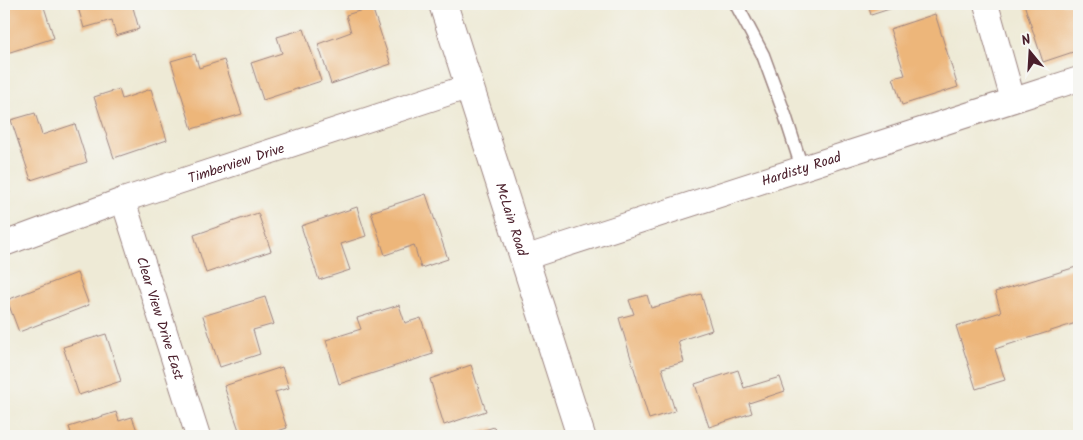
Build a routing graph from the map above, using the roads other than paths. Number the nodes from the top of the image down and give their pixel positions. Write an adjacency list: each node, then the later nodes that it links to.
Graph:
1 (443, 4): 5 (street, McLain Road)
2 (736, 4): 7 (lane)
3 (986, 4): 6 (street)
4 (1079, 79): 6 (street, Hardisty Road)
5 (470, 86): 8 (street, Timberview Drive); 10 (street, McLain Road)
6 (1013, 100): 7 (street, Hardisty Road)
7 (802, 168): 10 (street, Hardisty Road)
8 (123, 200): 9 (street, Timberview Drive); 11 (street, Clear View Drive East)
9 (4, 244)
10 (524, 258): 12 (street, McLain Road)
11 (198, 436)
12 (581, 436)

